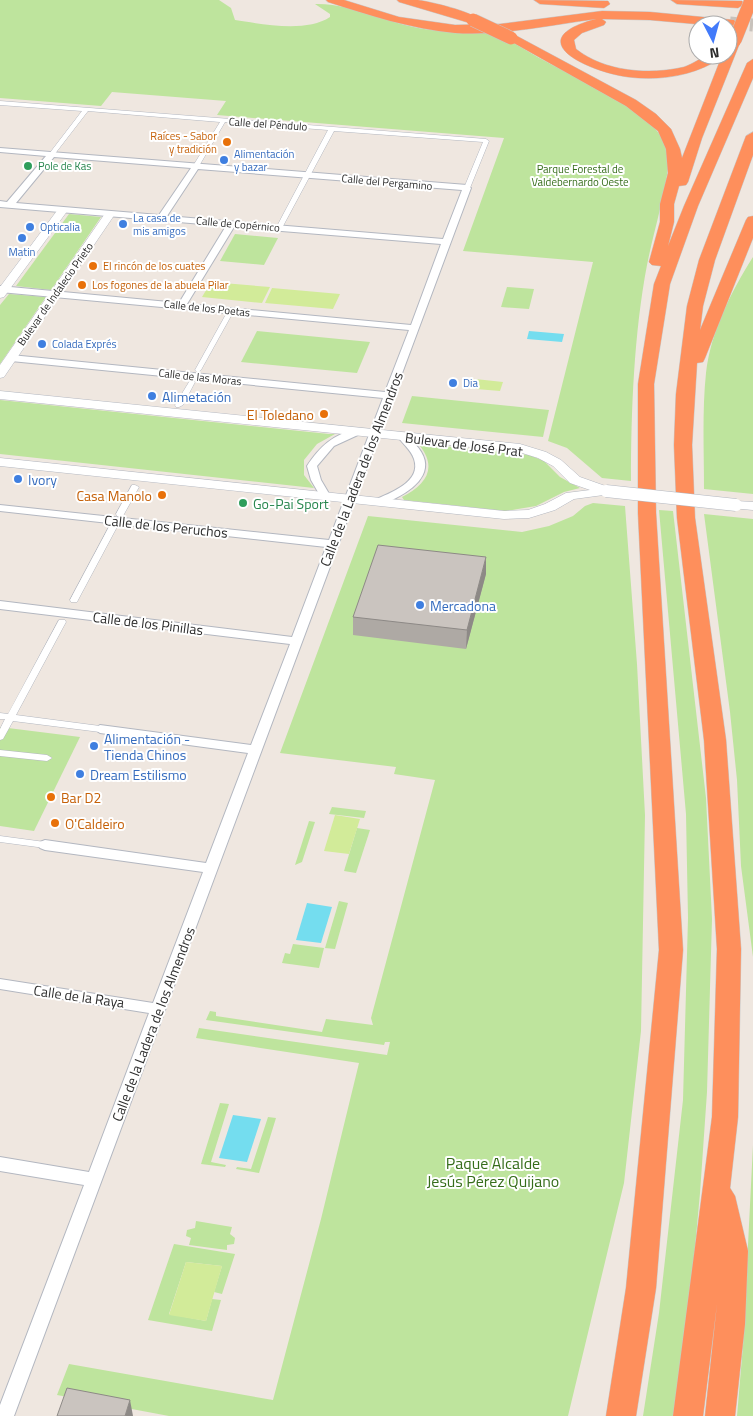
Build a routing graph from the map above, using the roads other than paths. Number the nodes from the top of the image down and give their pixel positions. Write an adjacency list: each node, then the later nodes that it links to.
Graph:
1 (332, 0): 6 (highway)
2 (403, 0): 29 (highway, bridge)
3 (540, 0): 6 (highway)
4 (677, 0): 6 (highway)
5 (751, 0): 9 (highway, bridge)
6 (734, 13): 7 (highway)
7 (701, 15)
8 (688, 16): 11 (highway)
9 (738, 29)
10 (753, 63): 35 (highway)
11 (703, 65)
12 (723, 65): 29 (highway)
13 (0, 103): 14 (street, Calle del Péndulo)
14 (86, 110): 15 (street, Calle del Péndulo); 19 (street)
15 (224, 120): 16 (street, Calle del Péndulo); 20 (street)
16 (332, 129): 21 (street); 22 (street, Calle del Péndulo)
17 (753, 136): 45 (highway)
18 (0, 150): 19 (street, Calle del Pergamino)
19 (52, 154): 20 (street, Calle del Pergamino); 24 (street)
20 (196, 166): 21 (street, Calle del Pergamino); 27 (street)
21 (308, 175): 22 (street, Calle del Pergamino); 31 (street)
22 (467, 188): 33 (street, Calle de la Ladera de los Almendros)
23 (0, 204): 24 (street, Calle de Copérnico)
24 (10, 204): 25 (street, Calle de Copérnico)
25 (63, 210): 26 (street, Calle de Copérnico); 36 (street)
26 (110, 214): 27 (street, Calle de Copérnico); 37 (street, Bulevar de Indalecio Prieto)
27 (161, 218): 30 (street, Calle de Copérnico)
28 (753, 220): 34 (highway)
29 (667, 222): 35 (highway)
30 (231, 224): 31 (street, Calle de Copérnico); 38 (street)
31 (279, 228): 33 (street, Calle de Copérnico)
32 (753, 238): 34 (highway)
33 (446, 242): 40 (street, Calle de la Ladera de los Almendros)
34 (740, 250): 45 (highway)
35 (662, 284): 82 (highway)
36 (1, 291): 37 (street, Calle de los Poetas)
37 (56, 294): 38 (street, Calle de los Poetas); 41 (street, Bulevar de Indalecio Prieto)
38 (182, 305): 40 (street, Calle de los Poetas)
39 (228, 316): 42 (street)
40 (414, 328): 47 (street, Calle de la Ladera de los Almendros)
41 (11, 358): 43 (street, Bulevar de Indalecio Prieto); 47 (street, Calle de las Moras)
42 (198, 370)
43 (0, 374)
44 (192, 382): 48 (street)
45 (686, 386): 81 (highway)
46 (0, 395): 49 (street, Bulevar de José Prat)
47 (388, 395): 50 (street, Calle de la Ladera de los Almendros)
48 (180, 405)
49 (356, 432): 50 (street, Bulevar de José Prat); 55 (street, Calle de la Ladera de los Almendros)
50 (376, 434): 51 (street, Bulevar de José Prat); 56 (street, Calle de la Ladera de los Almendros)
51 (403, 437): 54 (street, Bulevar de José Prat); 57 (street, Calle de la Ladera de los Almendros)
52 (0, 462): 55 (street)
53 (136, 487): 60 (street)
54 (606, 491): 57 (street); 58 (street, bridge)
55 (326, 497): 56 (street)
56 (350, 499): 57 (street); 62 (street, Calle de la Ladera de los Almendros)
57 (378, 502)
58 (753, 506)
59 (0, 508): 62 (street, Calle de los Peruchos)
60 (120, 514)
61 (113, 527): 63 (street)
62 (332, 544): 66 (street, Calle de la Ladera de los Almendros)
63 (74, 600)
64 (0, 605): 66 (street, Calle de los Pinillas)
65 (62, 622): 68 (street)
66 (296, 641): 71 (street, Calle de la Ladera de los Almendros)
67 (0, 716): 68 (street)
68 (10, 718): 69 (street); 70 (street)
69 (100, 729): 71 (street)
70 (0, 737)
71 (256, 750): 76 (street, Calle de la Ladera de los Almendros)
72 (0, 753): 73 (street)
73 (46, 758)
74 (0, 839): 75 (street)
75 (45, 845): 76 (street)
76 (211, 868): 78 (street, Calle de la Ladera de los Almendros)
77 (0, 984): 78 (street, Calle de la Raya)
78 (159, 1008): 80 (street, Calle de la Ladera de los Almendros)
79 (0, 1164): 80 (street)
80 (94, 1180): 83 (street, Calle de la Ladera de los Almendros)
81 (718, 1181): 84 (highway); 85 (highway)
82 (621, 1411)
83 (5, 1416)
84 (688, 1416)
85 (720, 1416)

